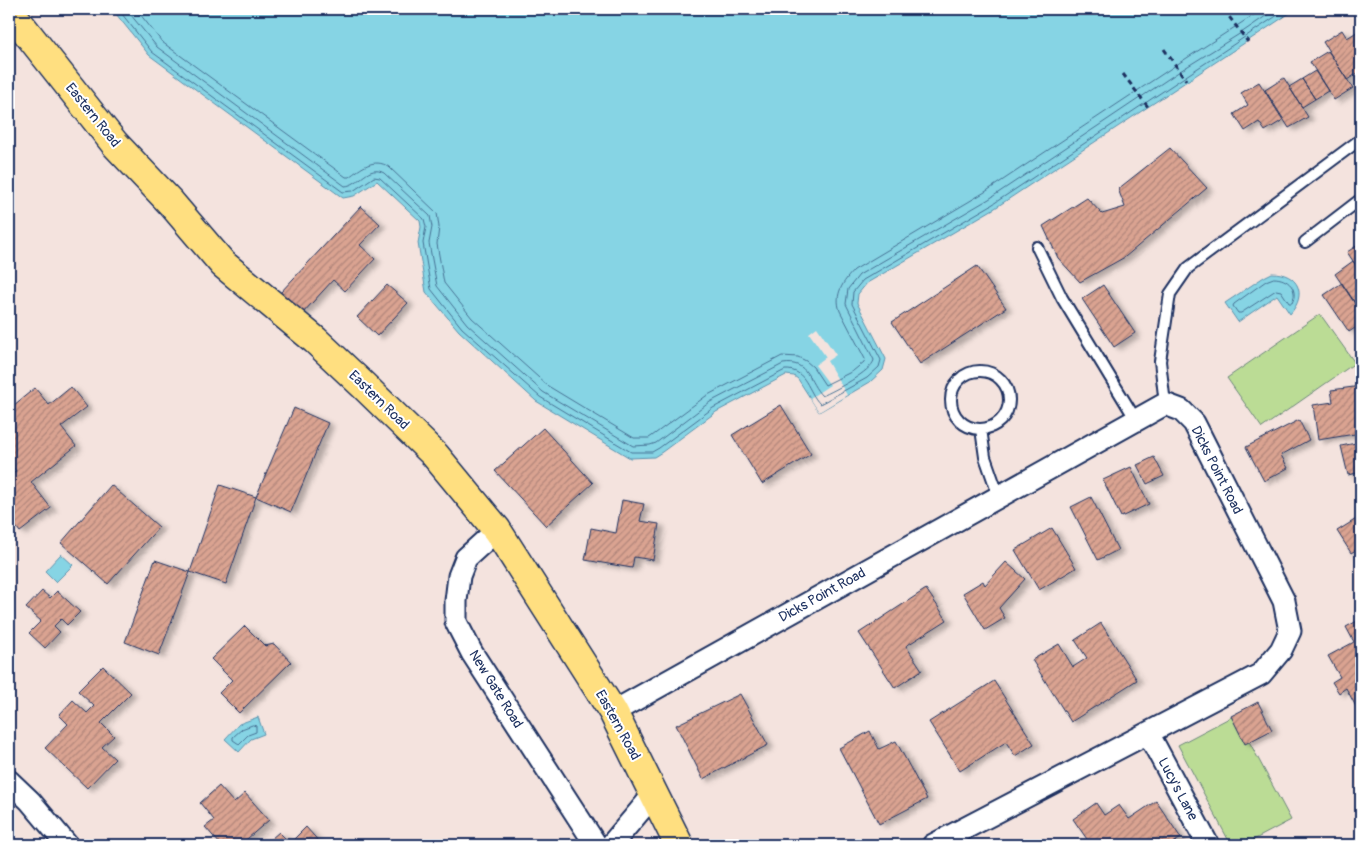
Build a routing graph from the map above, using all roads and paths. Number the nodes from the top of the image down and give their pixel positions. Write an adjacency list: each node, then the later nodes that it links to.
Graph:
1 (1279, 9): 4 (path)
2 (1224, 10): 5 (path)
3 (9, 11): 18 (highway, Eastern Road)
4 (1284, 17)
5 (1248, 42)
6 (1164, 49): 8 (path)
7 (1123, 74): 9 (path)
8 (1186, 80)
9 (1148, 107)
10 (1361, 139): 14 (lane)
11 (1361, 199): 12 (lane)
12 (1305, 242)
13 (1037, 247): 15 (lane)
14 (1165, 404): 15 (street, Dicks Point Road); 20 (street, Dicks Point Road)
15 (1136, 420): 17 (street, Dicks Point Road)
16 (981, 429): 16 (lane); 17 (lane)
17 (999, 497): 19 (street, Dicks Point Road)
18 (497, 530): 19 (highway, Eastern Road); 24 (street, New Gate Road)
19 (613, 712): 22 (highway, Eastern Road)
20 (1148, 733): 27 (street, Dicks Point Road); 28 (street, Lucy's Lane)
21 (9, 782): 23 (street)
22 (654, 794): 25 (street); 26 (highway, Eastern Road)
23 (67, 845)
24 (596, 845)
25 (611, 845)
26 (679, 845)
27 (933, 845)
28 (1208, 845)

